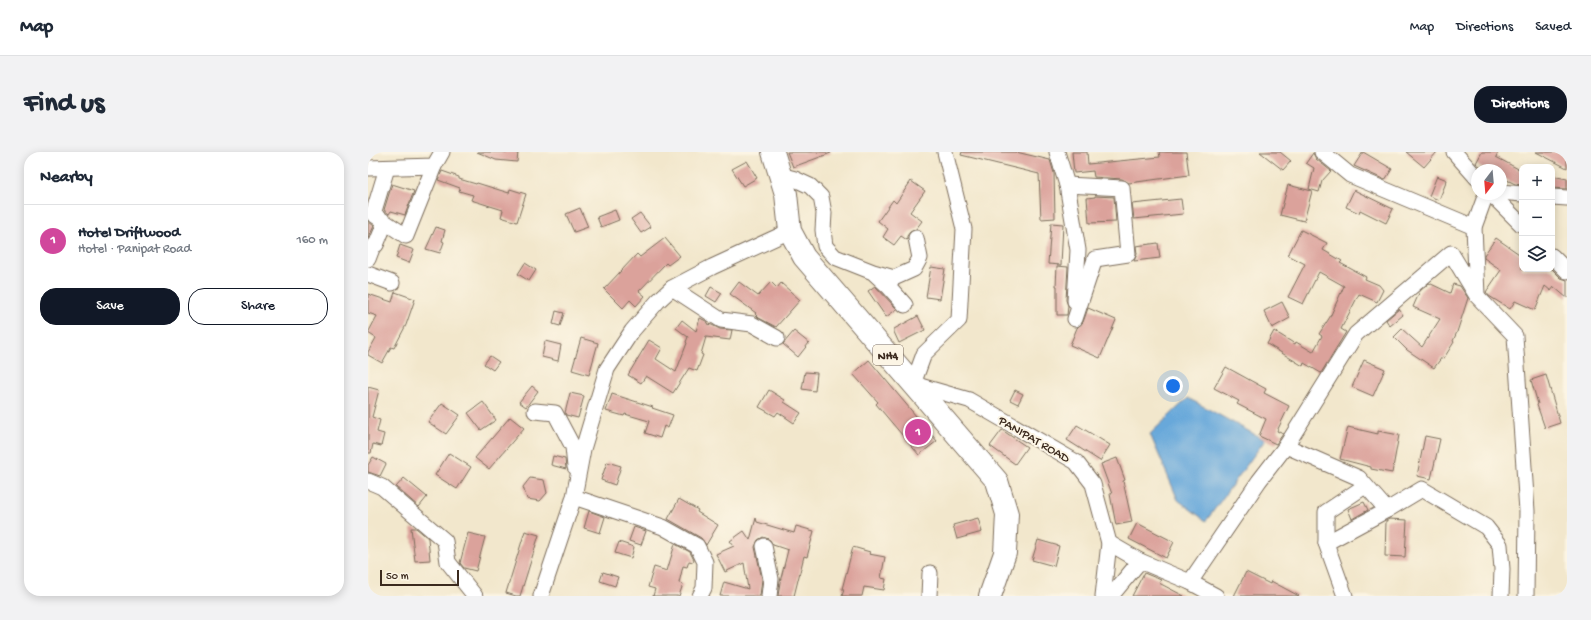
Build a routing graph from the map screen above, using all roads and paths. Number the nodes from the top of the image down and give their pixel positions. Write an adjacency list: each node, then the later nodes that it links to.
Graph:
1 (442, 152): 7 (street)
2 (773, 152): 11 (highway, NH4)
3 (945, 152): 34 (street)
4 (1057, 152): 12 (street)
5 (1322, 152): 21 (street)
6 (1454, 152): 10 (street)
7 (434, 166): 9 (street); 20 (street)
8 (368, 168): 9 (street)
9 (387, 168): 20 (street)
10 (1471, 171)
11 (780, 175): 22 (highway, NH4); 27 (street)
12 (1067, 185): 12 (street)
13 (1507, 193): 14 (street)
14 (1519, 194)
15 (1555, 197): 16 (street)
16 (1567, 198)
17 (1484, 200): 21 (street)
18 (1497, 200): 19 (street)
19 (1519, 222)
20 (386, 223): 24 (street)
21 (1474, 227): 31 (street)
22 (790, 230): 30 (street); 34 (highway, NH4)
23 (916, 238): 27 (street)
24 (368, 259)
25 (1555, 259): 26 (street)
26 (1567, 271)
27 (873, 272): 32 (street)
28 (368, 274): 29 (street)
29 (392, 283)
30 (672, 288): 33 (street); 38 (street)
31 (1477, 296): 36 (street); 59 (street)
32 (905, 305)
33 (777, 338)
34 (913, 384): 42 (street, PANIPAT ROAD); 53 (highway, NH4)
35 (535, 411): 38 (street)
36 (1286, 446): 39 (street); 47 (street)
37 (368, 481): 48 (street)
38 (577, 482): 40 (street)
39 (1365, 486): 41 (street); 43 (street)
40 (574, 497): 49 (street); 50 (street)
41 (1387, 510): 43 (street); 58 (street)
42 (1109, 543): 45 (street); 54 (street, PANIPAT ROAD)
43 (1326, 543): 57 (street)
44 (764, 546): 51 (street)
45 (1140, 561): 47 (street); 55 (street)
46 (930, 573): 52 (street)
47 (1190, 582): 56 (street)
48 (475, 596)
49 (541, 596)
50 (700, 596)
51 (769, 596)
52 (930, 596)
53 (990, 596)
54 (1103, 596)
55 (1111, 596)
56 (1216, 596)
57 (1345, 596)
58 (1501, 596)
59 (1526, 596)

